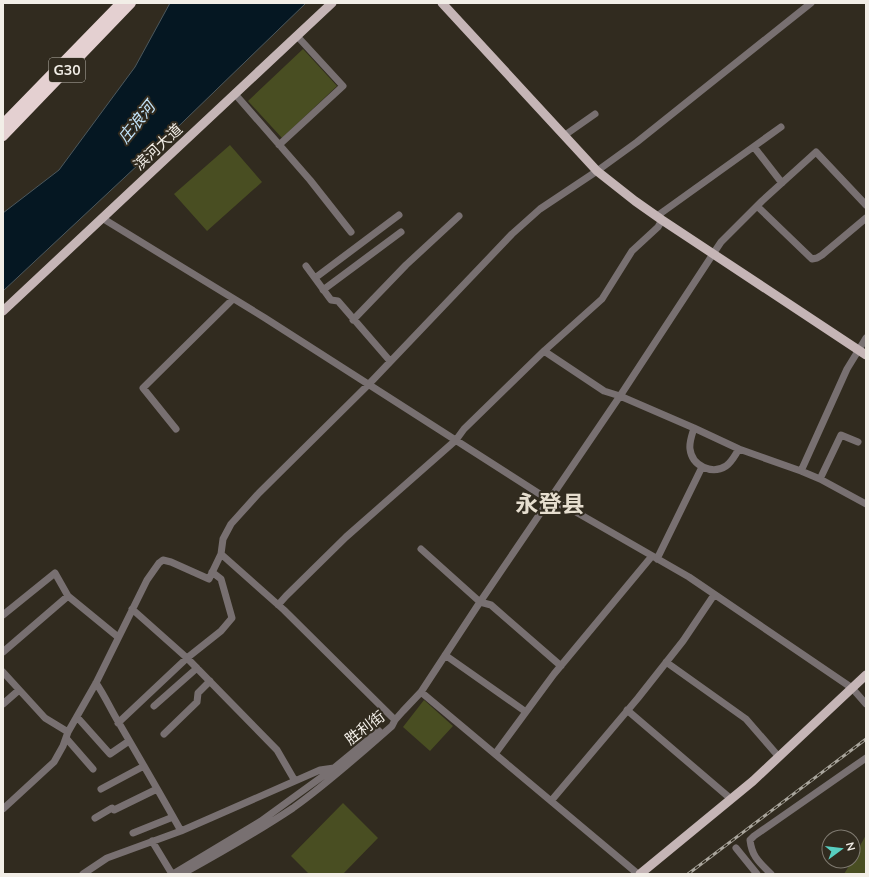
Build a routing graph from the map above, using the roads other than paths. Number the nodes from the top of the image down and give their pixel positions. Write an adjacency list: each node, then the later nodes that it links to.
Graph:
1 (121, 3): 9 (highway, G30)
2 (131, 3): 11 (highway, G30)
3 (332, 3): 6 (main road, 滨河大道)
4 (442, 3): 12 (main road)
5 (811, 3): 15 (street)
6 (297, 36): 7 (main road, 滨河大道); 13 (street)
7 (235, 94): 13 (street); 21 (main road, 滨河大道)
8 (595, 114): 12 (street)
9 (3, 124)
10 (781, 127): 14 (street)
11 (3, 136)
12 (565, 136): 15 (main road)
13 (279, 145): 24 (street)
14 (754, 147): 16 (street); 22 (street)
15 (597, 170): 22 (main road); 37 (street)
16 (782, 183): 17 (street); 18 (street)
17 (866, 205)
18 (757, 206): 23 (street); 26 (street)
19 (398, 215): 28 (street)
20 (459, 216): 32 (street)
21 (102, 218): 30 (street); 31 (main road, 滨河大道)
22 (660, 218): 26 (main road); 35 (street)
23 (866, 218)
24 (351, 232)
25 (401, 232): 29 (street)
26 (713, 254): 34 (main road); 39 (street)
27 (306, 266): 28 (street)
28 (314, 278): 29 (street)
29 (323, 290): 32 (street)
30 (233, 299): 38 (street); 41 (street)
31 (3, 311)
32 (353, 320): 37 (street)
33 (866, 338): 34 (street)
34 (858, 350): 36 (main road); 46 (street)
35 (544, 351): 39 (street); 42 (street)
36 (866, 355)
37 (390, 361): 38 (street)
38 (368, 384): 42 (street); 51 (street)
39 (620, 396): 40 (street); 48 (street)
40 (694, 428): 44 (street); 45 (street)
41 (176, 429)
42 (456, 440): 48 (street); 57 (street)
43 (858, 442): 47 (street)
44 (739, 449): 45 (street); 46 (street)
45 (702, 467): 52 (street)
46 (801, 471): 47 (street)
47 (820, 479): 49 (street)
48 (549, 500): 52 (street); 56 (street)
49 (866, 504)
50 (421, 549): 56 (street)
51 (220, 554): 53 (street); 57 (street)
52 (654, 558): 54 (street); 65 (street)
53 (212, 572): 58 (street); 63 (street)
54 (714, 595): 64 (street); 71 (street)
55 (68, 596): 59 (street); 60 (street); 61 (street)
56 (480, 602): 62 (street); 65 (street)
57 (278, 605): 80 (street)
58 (132, 609): 60 (street); 63 (street)
59 (3, 615)
60 (118, 637): 70 (street)
61 (3, 652)
62 (445, 655): 73 (street); 78 (street)
63 (186, 658): 66 (street); 81 (street)
64 (666, 662): 77 (street); 86 (street)
65 (561, 666): 78 (street)
66 (197, 668): 69 (street); 76 (street)
67 (3, 672): 72 (street)
68 (866, 675): 71 (main road)
69 (210, 681): 82 (street); 91 (street)
70 (96, 683): 79 (street); 81 (street)
71 (852, 688): 75 (street); 86 (main road)
72 (19, 690): 74 (street); 83 (street)
73 (421, 692): 80 (street); 85 (street)
74 (3, 704)
75 (866, 704)
76 (154, 706)
77 (627, 710): 94 (street); 95 (street)
78 (526, 712): 85 (street)
79 (77, 717): 83 (street); 84 (street)
80 (395, 720): 89 (street, 胜利街); 105 (street, 胜利街)
81 (118, 723): 84 (street)
82 (164, 734)
83 (67, 735): 90 (street); 96 (street)
84 (129, 741): 88 (street)
85 (495, 754): 95 (street)
86 (779, 756): 94 (main road)
87 (866, 758): 108 (street)
88 (144, 766): 92 (street); 93 (street)
89 (334, 768): 91 (street); 104 (street, 胜利街)
90 (93, 769)
91 (295, 781): 99 (street)
92 (101, 789)
93 (157, 789): 97 (street); 98 (street)
94 (731, 799): 106 (main road)
95 (551, 801): 106 (street)
96 (3, 809)
97 (173, 817): 99 (street); 100 (street)
98 (94, 818)
99 (181, 831): 101 (street)
100 (133, 833)
101 (152, 841): 103 (street); 104 (street)
102 (736, 848): 107 (street)
103 (82, 874)
104 (172, 874)
105 (182, 874)
106 (639, 874)
107 (757, 874)
108 (770, 874)

